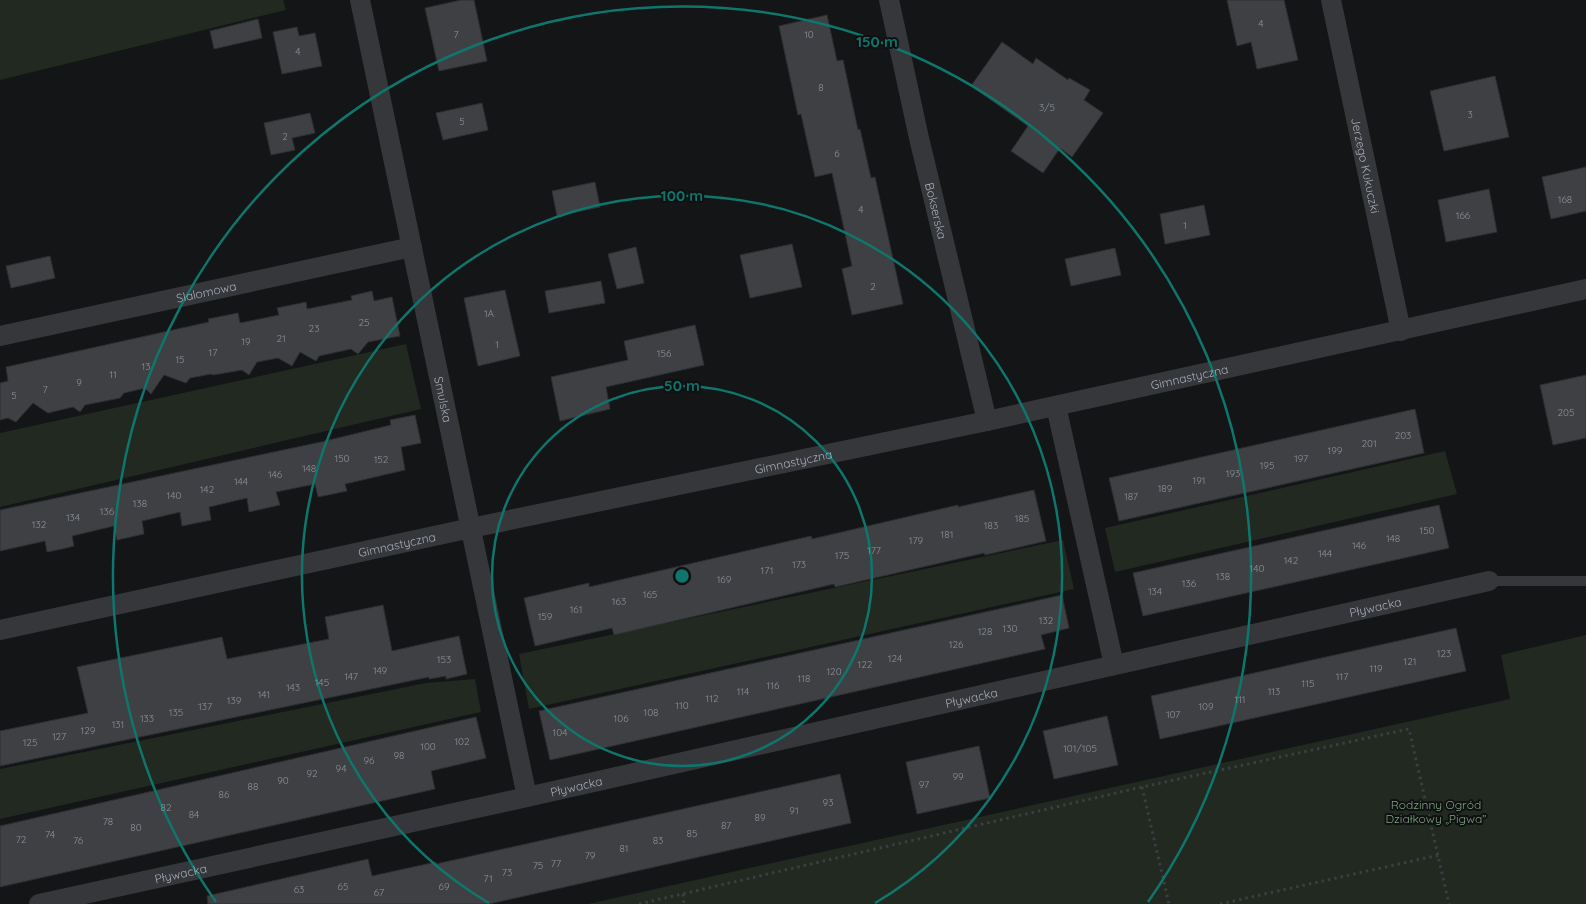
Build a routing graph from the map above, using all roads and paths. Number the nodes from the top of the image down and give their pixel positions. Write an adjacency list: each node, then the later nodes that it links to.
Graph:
1 (360, 0): 4 (street, Smulska)
2 (889, 0): 9 (street, Bokserska)
3 (1330, 0): 6 (street, Jerzego Kukuczki)
4 (412, 247): 7 (street, Slalomowa); 10 (street, Smulska)
5 (1586, 289): 6 (street, Gimnastyczna)
6 (1401, 331): 8 (street, Gimnastyczna)
7 (0, 336)
8 (1056, 406): 9 (street, Gimnastyczna); 14 (street)
9 (987, 421): 10 (street, Gimnastyczna)
10 (471, 528): 13 (street, Gimnastyczna); 16 (street, Smulska)
11 (1586, 581): 12 (lane)
12 (1488, 582): 14 (street, Pływacka)
13 (0, 630)
14 (1114, 665): 16 (street, Pływacka)
15 (1142, 787): 17 (path); 18 (path); 22 (path)
16 (527, 797): 19 (street, Pływacka)
17 (1438, 855): 23 (path); 24 (path)
18 (682, 894): 20 (path); 21 (path)
19 (38, 904)
20 (639, 904)
21 (684, 904)
22 (1169, 904)
23 (1220, 904)
24 (1449, 904)

